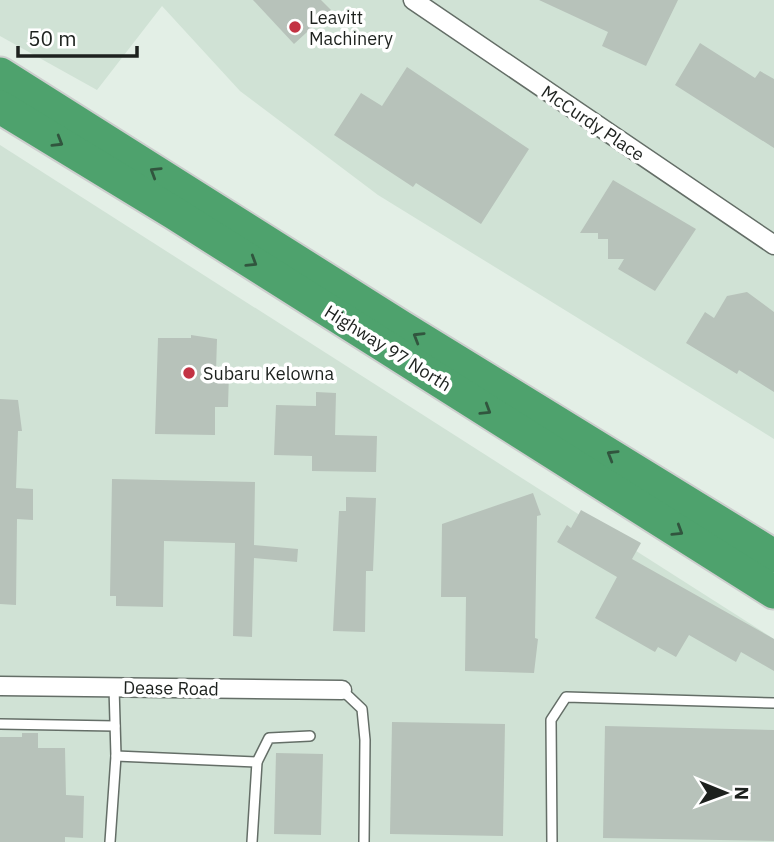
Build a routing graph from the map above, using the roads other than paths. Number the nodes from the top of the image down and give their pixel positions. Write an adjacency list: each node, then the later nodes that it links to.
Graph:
1 (413, 0): 4 (street, McCurdy Place)
2 (0, 74): 5 (highway, Highway 97 North, one-way to 2)
3 (0, 107): 6 (highway, Highway 97 North, one-way to 6)
4 (774, 245)
5 (774, 556)
6 (774, 592)
7 (0, 686): 8 (street, Dease Road)
8 (114, 687): 9 (street, Dease Road); 12 (lane)
9 (342, 690): 18 (lane)
10 (774, 704): 19 (lane)
11 (0, 724): 12 (lane)
12 (115, 726): 14 (lane)
13 (310, 736): 15 (lane)
14 (116, 756): 15 (lane); 16 (lane)
15 (257, 762): 17 (lane)
16 (110, 842)
17 (252, 842)
18 (364, 842)
19 (552, 842)

